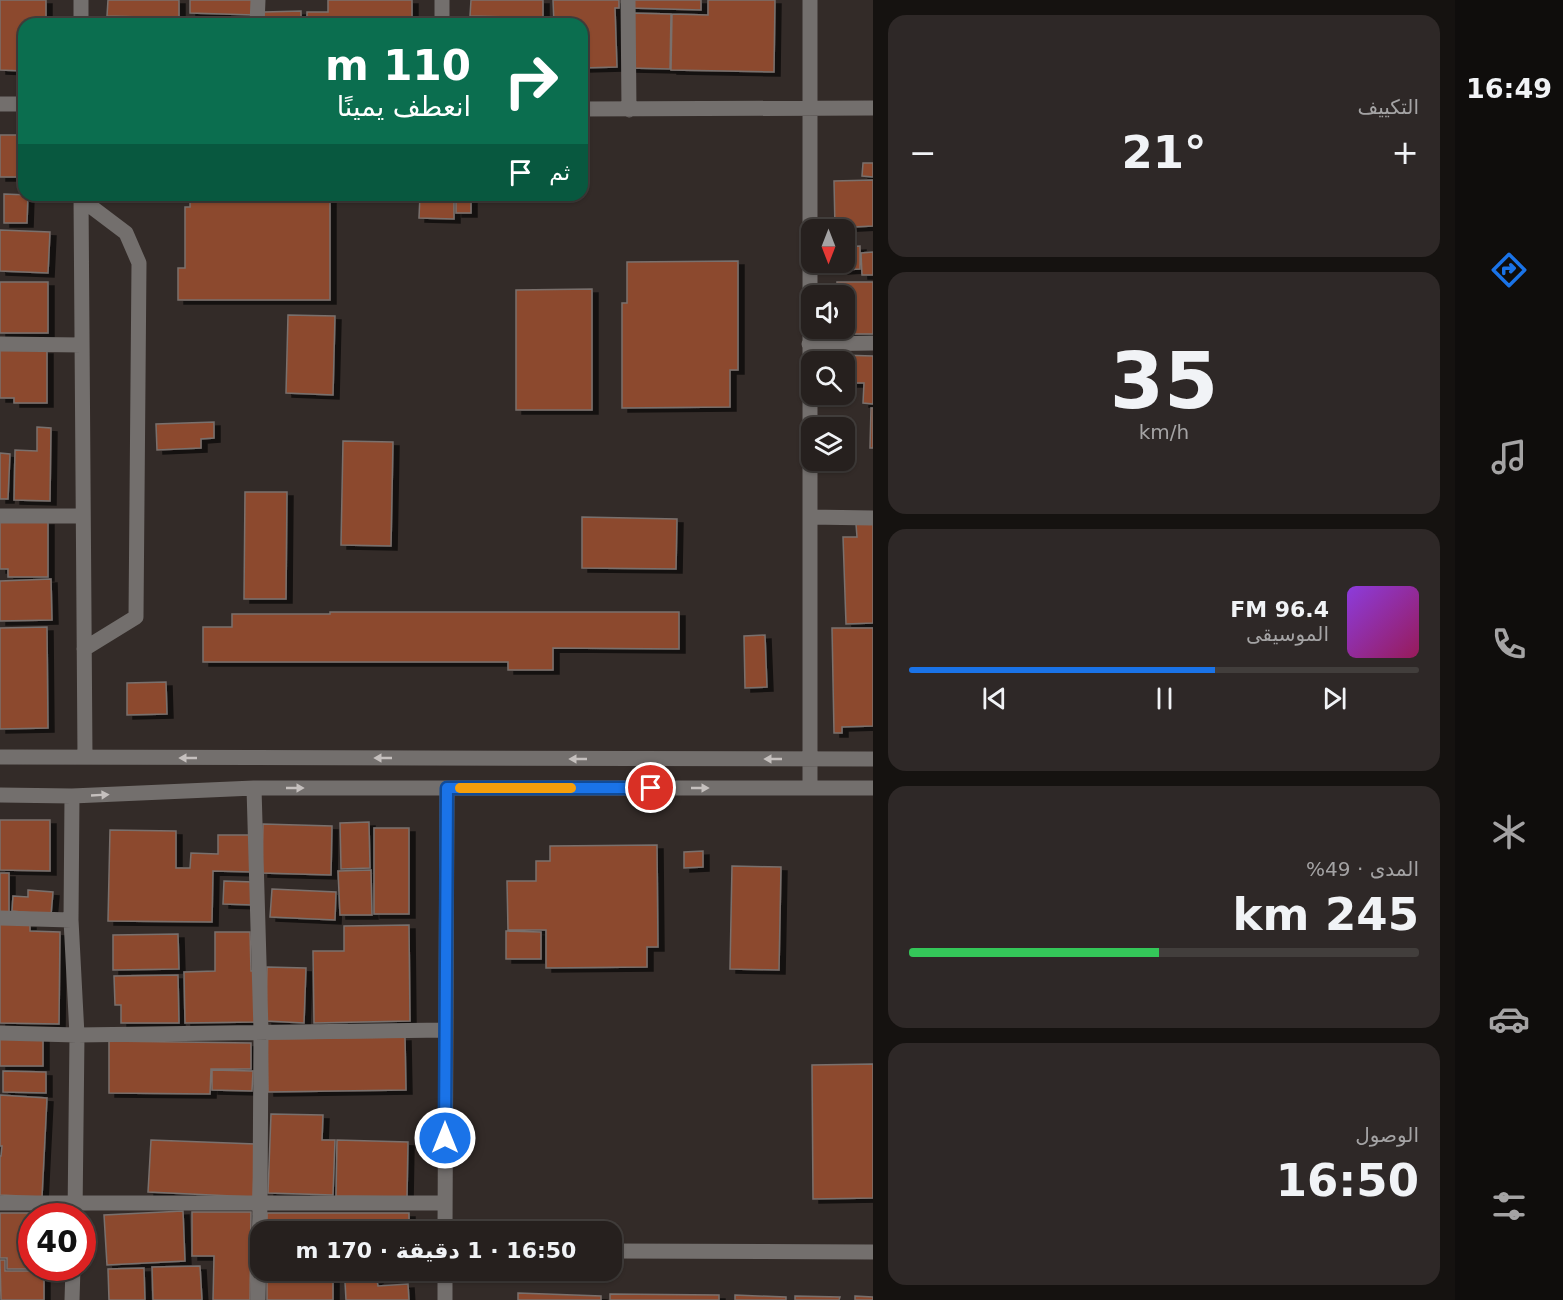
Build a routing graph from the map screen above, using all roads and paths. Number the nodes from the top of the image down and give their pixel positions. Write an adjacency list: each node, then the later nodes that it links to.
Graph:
1 (81, 0): 6 (street)
2 (258, 0): 7 (street)
3 (442, 0): 8 (street)
4 (628, 0): 14 (street)
5 (810, 0): 13 (street)
6 (81, 18)
7 (257, 18)
8 (442, 18)
9 (0, 104): 10 (street)
10 (18, 104)
11 (873, 108): 13 (street)
12 (588, 109): 14 (street)
13 (810, 109): 14 (street); 19 (street)
14 (629, 110)
15 (81, 201): 20 (street)
16 (86, 201): 26 (street)
17 (873, 343): 19 (street)
18 (0, 344): 20 (street)
19 (809, 344): 22 (street)
20 (82, 345): 24 (street)
21 (873, 509): 22 (street)
22 (810, 512): 25 (street); 29 (street)
23 (0, 516): 24 (street)
24 (83, 516): 26 (street)
25 (873, 519)
26 (84, 649): 28 (street)
27 (0, 757): 28 (street)
28 (85, 757): 29 (street, one-way to 28)
29 (810, 759): 30 (street); 33 (street)
30 (873, 759)
31 (254, 788): 32 (street, one-way to 32); 36 (street, one-way to 31); 40 (street)
32 (447, 788): 33 (street, one-way to 33); 39 (street)
33 (810, 788): 34 (street)
34 (873, 788)
35 (0, 795): 36 (street)
36 (72, 796): 38 (street)
37 (0, 918): 38 (street)
38 (71, 920): 42 (street)
39 (446, 1030): 40 (street); 45 (street)
40 (261, 1031): 42 (street); 46 (street)
41 (0, 1033): 42 (street)
42 (77, 1035): 44 (street)
43 (0, 1203): 47 (street)
44 (75, 1203)
45 (445, 1203): 46 (street); 49 (street)
46 (260, 1204): 48 (street); 55 (street)
47 (18, 1205)
48 (96, 1209)
49 (445, 1221)
50 (622, 1251): 51 (street)
51 (873, 1252)
52 (73, 1281): 54 (street)
53 (445, 1281): 56 (street)
54 (72, 1300)
55 (258, 1300)
56 (446, 1300)

